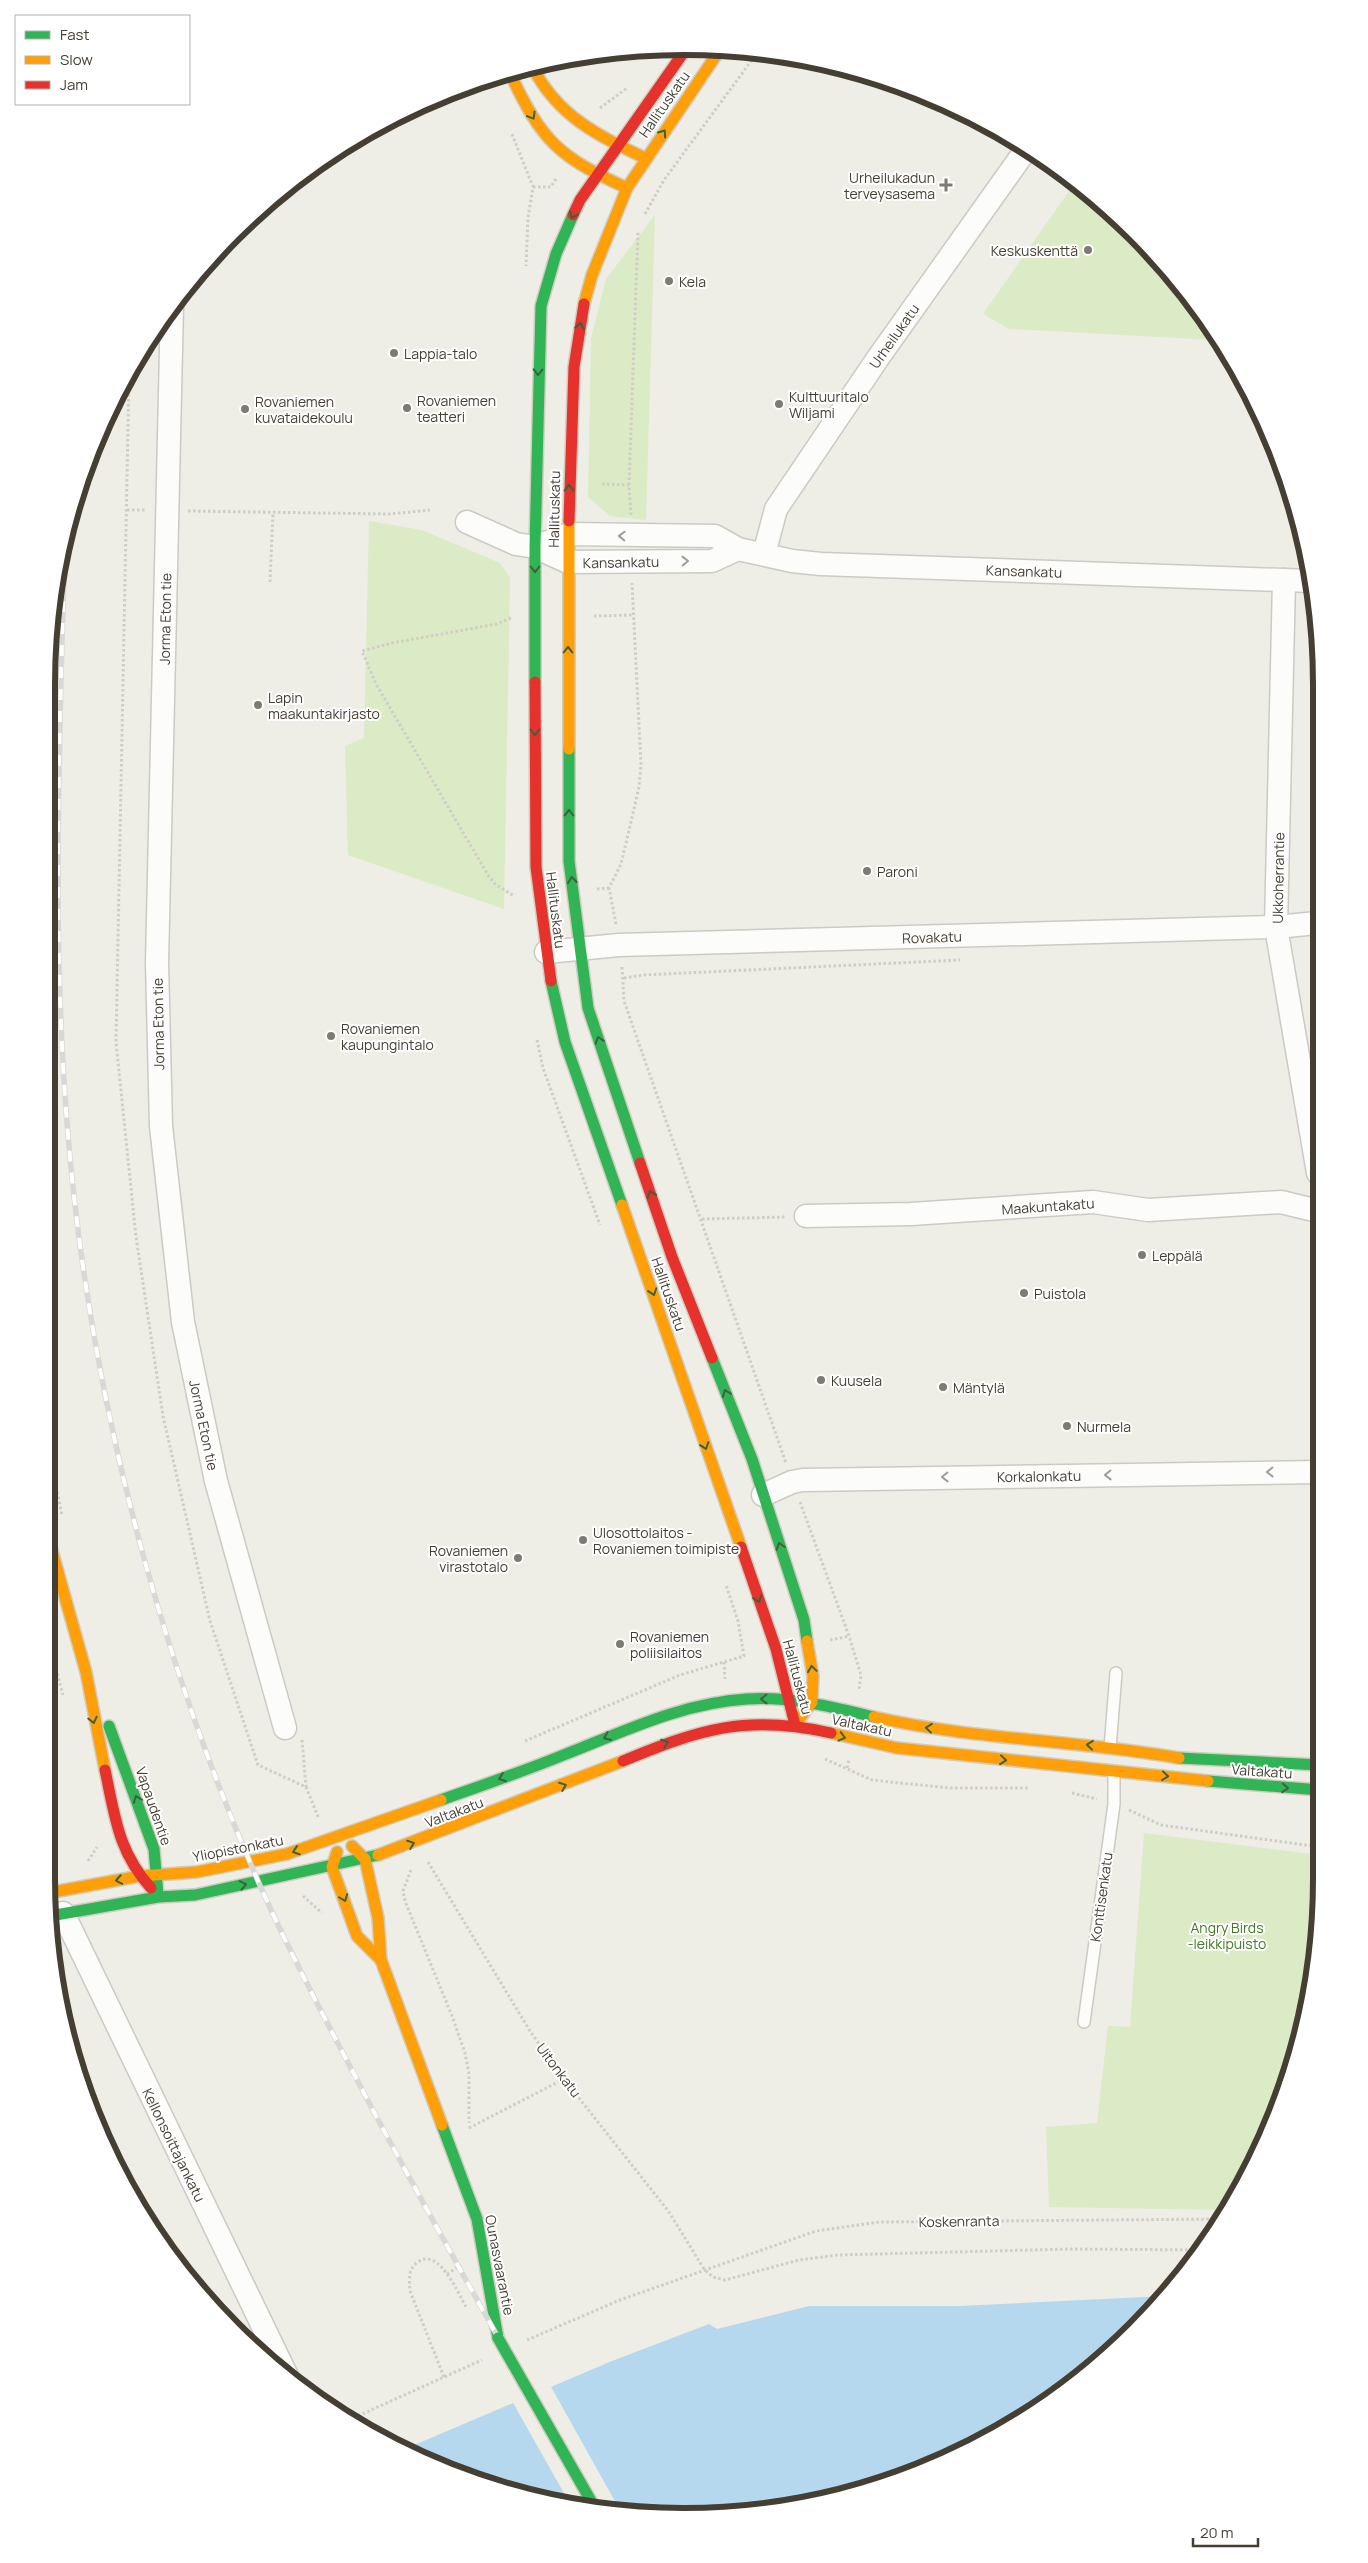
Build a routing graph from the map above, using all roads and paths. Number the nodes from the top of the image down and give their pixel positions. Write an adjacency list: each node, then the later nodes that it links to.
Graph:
1 (682, 55): 6 (main road, Hallituskatu)
2 (716, 56): 8 (main road, Hallituskatu, one-way to 2)
3 (753, 59): 13 (path)
4 (536, 73): 6 (main road)
5 (513, 79): 9 (main road, one-way to 9)
6 (618, 144): 8 (main road); 9 (main road, Hallituskatu)
7 (1023, 154): 27 (street, Urheilukatu)
8 (645, 158): 12 (main road, Hallituskatu)
9 (599, 174): 12 (main road); 25 (main road, Hallituskatu, one-way to 25)
10 (533, 187): 11 (path)
11 (551, 187)
12 (627, 188): 24 (main road, Hallituskatu, one-way to 12)
13 (642, 218)
14 (638, 226): 17 (path)
15 (172, 320): 20 (street, Jorma Eton tie)
16 (602, 484): 17 (path)
17 (629, 485): 23 (path)
18 (127, 510): 20 (path)
19 (430, 510): 21 (path)
20 (167, 511): 21 (path); 67 (street, Jorma Eton tie)
21 (273, 512): 32 (path)
22 (467, 522): 25 (street, Kansankatu)
23 (631, 522)
24 (570, 534): 25 (street, Kansankatu); 26 (street, Kansankatu, one-way to 24); 28 (main road, Hallituskatu)
25 (534, 547): 28 (street, Kansankatu); 43 (main road, Hallituskatu, one-way to 43)
26 (738, 549): 27 (street, Kansankatu); 28 (street, Kansankatu, one-way to 26)
27 (764, 554): 30 (street, Kansankatu)
28 (568, 562): 42 (main road, Hallituskatu, one-way to 28)
29 (632, 577): 34 (path)
30 (1284, 580): 31 (street, Kansankatu); 41 (street, Ukkoherrantie)
31 (1304, 581)
32 (270, 582)
33 (516, 615): 38 (path)
34 (634, 615): 35 (path); 36 (path)
35 (588, 616)
36 (609, 888): 37 (path); 40 (path)
37 (590, 890)
38 (515, 897)
39 (1313, 923): 41 (street, Rovakatu)
40 (617, 926)
41 (1276, 927): 42 (street, Rovakatu); 46 (street, Ukkoherrantie)
42 (580, 948): 43 (street, Rovakatu); 49 (main road, Hallituskatu, one-way to 42)
43 (546, 952): 52 (main road, Hallituskatu)
44 (624, 978): 50 (path)
45 (537, 1038): 51 (path)
46 (1313, 1144)
47 (1313, 1210): 48 (street, Maakuntakatu)
48 (806, 1216): 50 (path)
49 (659, 1219): 52 (main road); 53 (main road, Hallituskatu)
50 (702, 1219): 55 (path)
51 (601, 1227)
52 (637, 1246): 53 (main road); 58 (main road, Hallituskatu, one-way to 58)
53 (672, 1257): 56 (main road, Hallituskatu, one-way to 53)
54 (1313, 1472): 55 (street, Korkalonkatu, one-way to 55)
55 (792, 1482): 56 (street, Korkalonkatu); 63 (path)
56 (760, 1499): 65 (main road, Hallituskatu, one-way to 56)
57 (746, 1518): 58 (main road)
58 (735, 1534): 64 (main road, Hallituskatu, one-way to 64)
59 (55, 1561): 61 (main road, Vapaudentie)
60 (725, 1583): 68 (path)
61 (86, 1672): 86 (main road, Vapaudentie, one-way to 86); 87 (main road, Vapaudentie, one-way to 61)
62 (1116, 1673): 69 (lane)
63 (858, 1698)
64 (790, 1699): 65 (main road, Valtakatu); 66 (main road, Hallituskatu); 80 (main road, Valtakatu, one-way to 80)
65 (812, 1702): 66 (main road, Hallituskatu); 69 (main road, Valtakatu, one-way to 65)
66 (795, 1725): 73 (main road, Valtakatu, one-way to 73); 83 (main road, Valtakatu, one-way to 66)
67 (293, 1730): 74 (path)
68 (520, 1743)
69 (1110, 1748): 72 (main road, Valtakatu)
70 (822, 1757): 75 (path)
71 (258, 1765): 74 (path)
72 (1313, 1765)
73 (1114, 1771): 76 (main road, Valtakatu, one-way to 76); 78 (lane, Konttisenkatu)
74 (306, 1787): 79 (path)
75 (1032, 1788)
76 (1313, 1790)
77 (1071, 1792): 78 (path)
78 (1114, 1804): 81 (path); 94 (lane, Konttisenkatu)
79 (320, 1822)
80 (343, 1836): 83 (main road, Ounasvaarantie); 84 (main road); 87 (main road, Yliopistonkatu, one-way to 87)
81 (1313, 1846)
82 (436, 1858): 95 (path, Uitonkatu)
83 (364, 1859): 84 (main road, Valtakatu); 93 (main road, Ounasvaarantie)
84 (332, 1867): 90 (main road, one-way to 84); 93 (main road, Ounasvaarantie, one-way to 93)
85 (411, 1870): 96 (path)
86 (140, 1876): 87 (main road, Yliopistonkatu); 88 (main road, Yliopistonkatu, one-way to 88); 90 (main road, Vapaudentie)
87 (157, 1876): 90 (main road, Vapaudentie)
88 (55, 1892)
89 (300, 1894): 92 (path)
90 (158, 1897): 91 (main road)
91 (56, 1915): 104 (street, Kellonsoittajankatu)
92 (325, 1915)
93 (381, 1960): 106 (main road, Ounasvaarantie, bridge)
94 (1084, 2022)
95 (564, 2079): 96 (path); 101 (path, Uitonkatu)
96 (469, 2128): 97 (path)
97 (470, 2135)
98 (1213, 2219): 101 (path, Koskenranta)
99 (1191, 2250): 101 (path)
100 (463, 2263): 102 (path)
101 (704, 2269)
102 (448, 2274): 103 (path); 105 (path)
103 (467, 2309)
104 (279, 2360)
105 (444, 2376)
106 (591, 2501)

